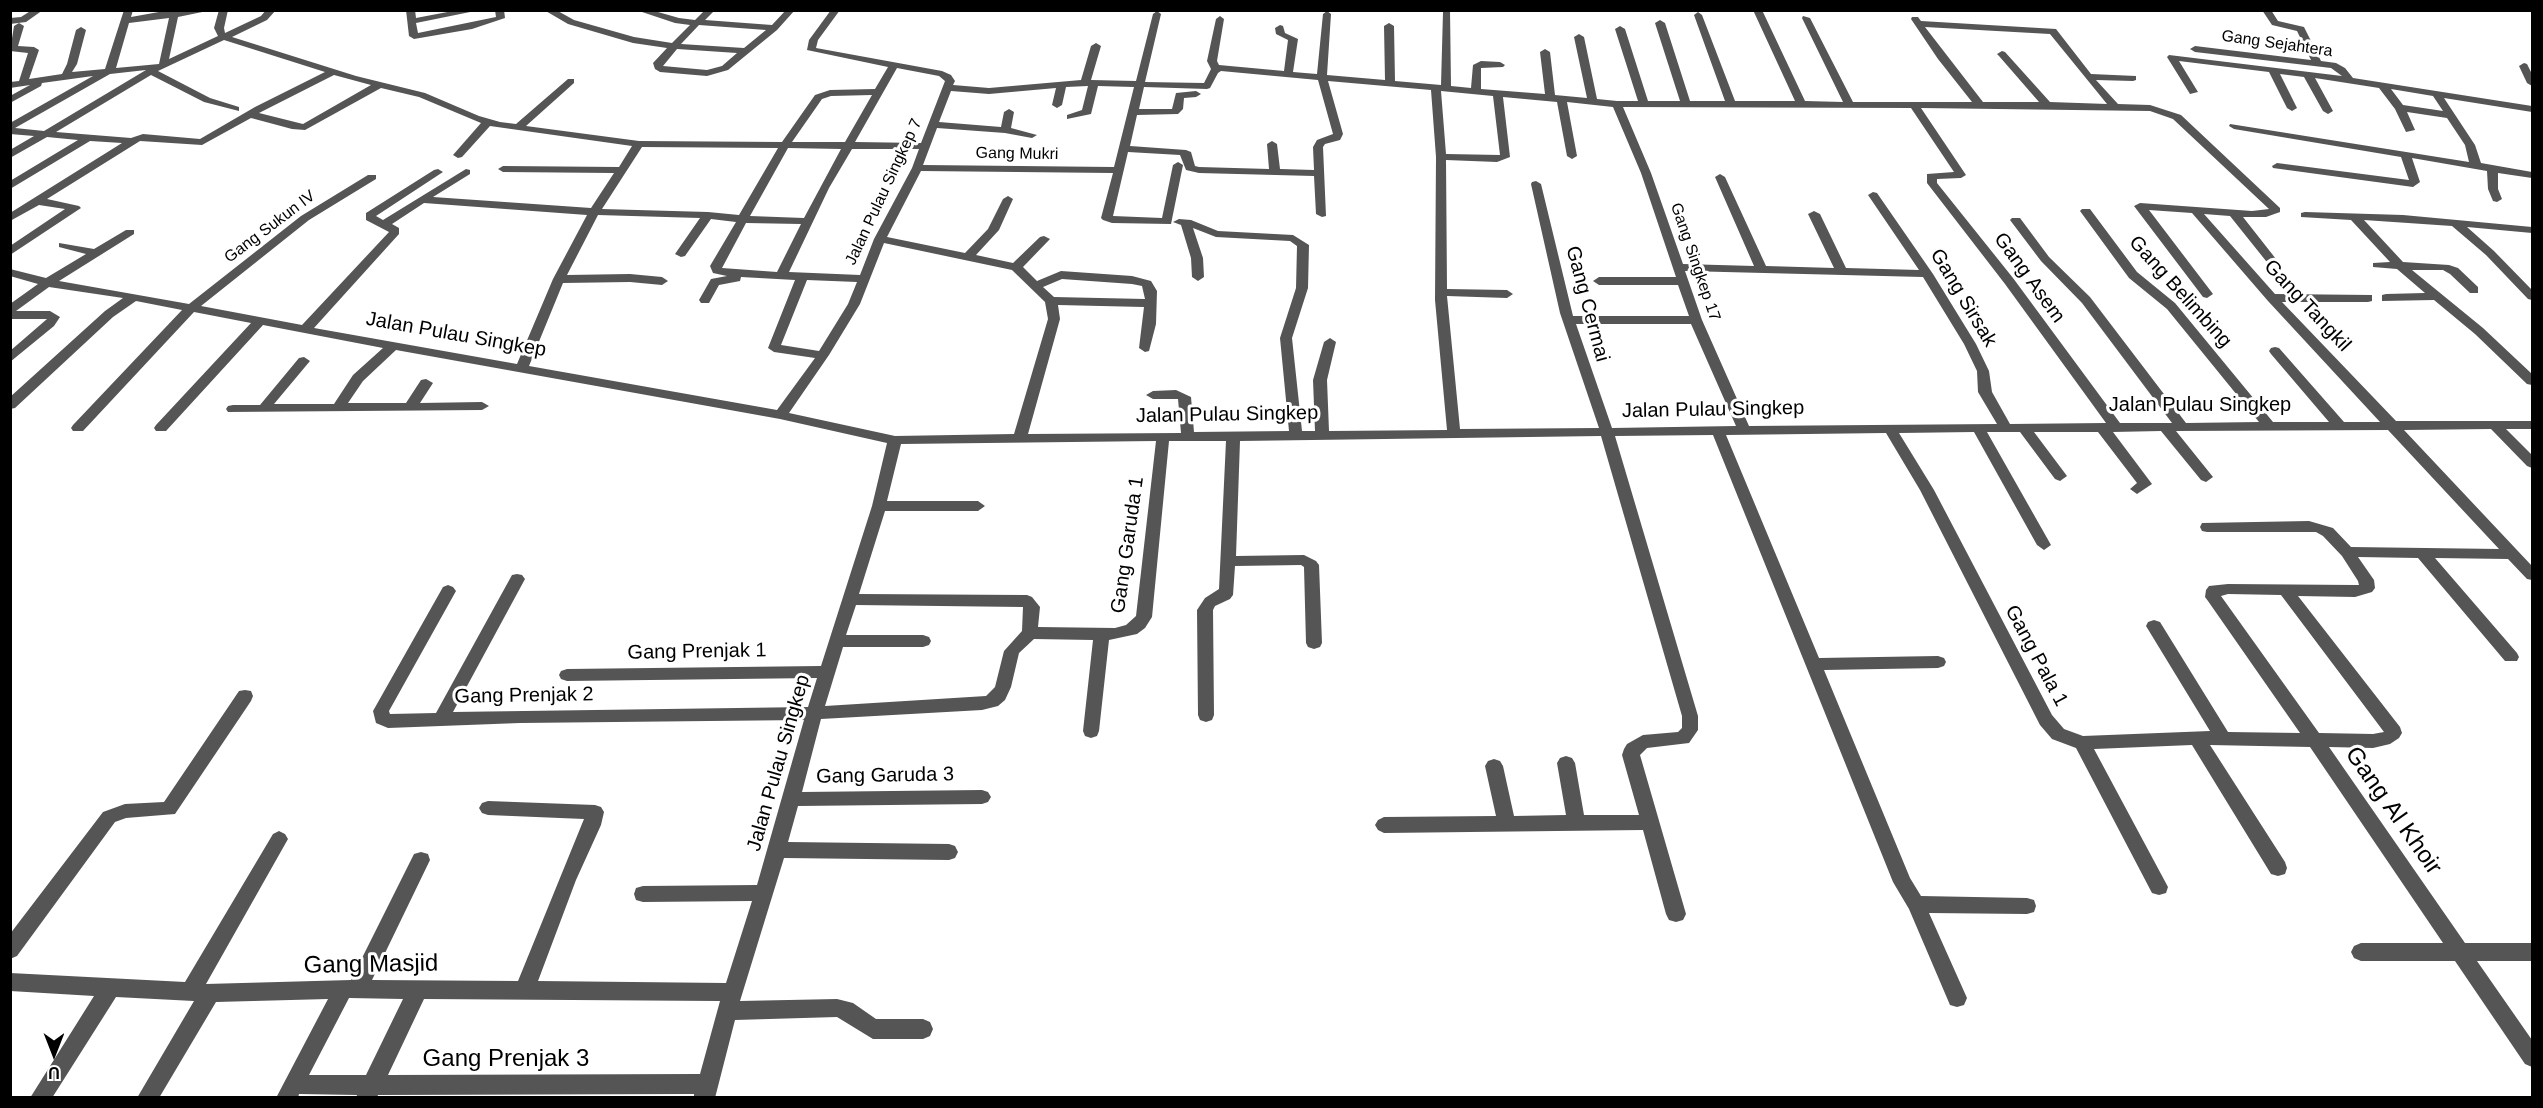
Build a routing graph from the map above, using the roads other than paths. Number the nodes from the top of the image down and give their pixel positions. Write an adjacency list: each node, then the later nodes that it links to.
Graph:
1 (39, 10): 27 (street)
2 (129, 10): 23 (street)
3 (208, 10): 17 (street)
4 (224, 10): 33 (street)
5 (272, 10): 33 (street)
6 (410, 10): 24 (street)
7 (476, 10): 24 (street)
8 (499, 10): 24 (street)
9 (548, 10): 36 (street)
10 (640, 10): 25 (street)
11 (711, 10): 25 (street)
12 (791, 10): 29 (street)
13 (836, 10): 44 (street)
14 (1757, 10): 88 (street)
15 (2265, 10): 42 (street)
16 (1447, 12): 72 (street)
17 (174, 13): 23 (street); 43 (street)
18 (1156, 14): 68 (street)
19 (1327, 14): 55 (street)
20 (1698, 15): 87 (street)
21 (1806, 18): 84 (street)
22 (1220, 19): 45 (street)
23 (125, 21): 48 (street)
24 (412, 21)
25 (696, 23): 29 (street); 36 (street)
26 (1660, 23): 86 (street)
27 (15, 24): 35 (street)
28 (1389, 26): 61 (street)
29 (774, 28): 39 (street)
30 (1280, 28): 52 (street)
31 (1620, 29): 83 (street)
32 (81, 30): 54 (street)
33 (224, 37): 43 (street); 51 (street)
34 (1579, 37): 81 (street)
35 (13, 41): 62 (street)
36 (675, 46): 39 (street); 39 (street)
37 (1096, 46): 63 (street)
38 (2195, 49): 42 (street, Gang Sejahtera)
39 (746, 51)
40 (1545, 52): 78 (street)
41 (2002, 54): 90 (street)
42 (2316, 62): 58 (street, Gang Sejahtera)
43 (162, 65): 48 (street); 50 (street)
44 (894, 65): 71 (street); 73 (street)
45 (1210, 65): 52 (street); 70 (street)
46 (1500, 65): 75 (street)
47 (2524, 66): 64 (street)
48 (110, 70): 54 (street); 107 (street)
49 (2273, 70): 53 (street); 74 (street); 93 (street)
50 (151, 71): 95 (street); 110 (street)
51 (333, 72): 67 (street); 100 (street)
52 (1288, 74): 55 (street)
53 (2308, 75): 58 (street); 97 (street)
54 (65, 76): 59 (street)
55 (1322, 76): 61 (street); 136 (street)
56 (2088, 77): 57 (street); 89 (street); 92 (street)
57 (2133, 78)
58 (2350, 80): 69 (street)
59 (43, 81): 62 (street); 79 (street)
60 (571, 81): 106 (street)
61 (1390, 82): 72 (street)
62 (23, 83): 66 (street)
63 (1089, 83): 65 (street); 68 (street); 102 (street)
64 (2532, 83)
65 (1062, 84): 71 (street); 85 (street)
66 (10, 85)
67 (379, 85): 100 (street); 103 (street)
68 (1138, 85): 70 (street); 99 (street)
69 (2382, 85): 76 (street); 94 (street)
70 (1207, 86): 99 (street)
71 (948, 88): 104 (street, Jalan Pulau Singkep 7)
72 (1441, 89): 75 (street); 124 (street)
73 (878, 92): 116 (street); 117 (street)
74 (2193, 92)
75 (1476, 93): 77 (street)
76 (2436, 93): 96 (street); 101 (street)
77 (1498, 94): 78 (street); 124 (street)
78 (1550, 99): 80 (street)
79 (10, 100)
80 (1562, 100): 81 (street); 122 (street)
81 (1592, 102): 82 (street)
82 (1617, 104): 83 (street); 177 (street, Gang Singkep 17)
83 (1644, 104): 86 (street)
84 (1849, 104): 88 (street); 91 (street)
85 (1058, 105)
86 (1686, 105): 87 (street)
87 (1731, 105): 88 (street)
88 (1802, 105)
89 (1980, 105): 90 (street); 91 (street)
90 (2047, 105): 92 (street)
91 (1915, 106): 237 (street, Gang Asem)
92 (2115, 107): 150 (street)
93 (2292, 108)
94 (2400, 108): 101 (street); 109 (street)
95 (235, 109)
96 (2532, 109)
97 (2328, 111)
98 (1009, 112): 108 (street)
99 (1132, 112): 119 (street)
100 (250, 114): 113 (street)
101 (2449, 115): 127 (street)
102 (1071, 117)
103 (489, 122): 106 (street); 121 (street)
104 (933, 125): 108 (street); 118 (street, Jalan Pulau Singkep 7)
105 (2234, 126): 123 (street)
106 (519, 128): 114 (street)
107 (10, 129): 110 (street)
108 (1005, 130): 111 (street)
109 (2410, 130)
110 (46, 134): 112 (street); 120 (street)
111 (1032, 135)
112 (89, 137): 113 (street); 141 (street)
113 (135, 140): 146 (street)
114 (639, 144): 116 (street); 131 (street)
115 (1272, 144): 135 (street)
116 (785, 145): 117 (street); 157 (street)
117 (847, 146): 118 (street); 159 (street)
118 (925, 147): 128 (street, Jalan Pulau Singkep 7)
119 (1124, 149): 132 (street); 135 (street)
120 (10, 155)
121 (458, 155)
122 (1572, 156)
123 (2406, 156): 126 (street); 127 (street)
124 (1441, 157): 194 (street)
125 (1178, 165): 160 (street)
126 (2277, 166)
127 (2476, 166): 130 (street)
128 (917, 168): 132 (street, Gang Mukri); 166 (street, Jalan Pulau Singkep 7)
129 (503, 169): 131 (street)
130 (2492, 169): 137 (street); 144 (street)
131 (621, 170): 149 (street)
132 (1118, 170): 160 (street)
133 (438, 172): 163 (street)
134 (466, 172): 145 (street)
135 (1275, 173): 136 (street)
136 (1320, 174): 151 (street)
137 (2532, 175)
138 (372, 177): 206 (street, Gang Sukun IV)
139 (1720, 177): 178 (street)
140 (1536, 184): 209 (street, Gang Cermai)
141 (10, 186)
142 (1873, 195): 181 (street, Gang Sirsak)
143 (1008, 199): 172 (street)
144 (2497, 199)
145 (424, 200): 149 (street); 163 (street)
146 (38, 201): 156 (street); 169 (street)
147 (2195, 210): 150 (street); 196 (street); 200 (street, Gang Tangkil)
148 (2086, 211): 235 (street, Gang Belimbing)
149 (594, 212): 153 (street); 186 (street)
150 (2234, 213): 173 (street)
151 (1322, 214)
152 (1814, 214): 180 (street)
153 (708, 215): 157 (street); 171 (street)
154 (2305, 215): 155 (street)
155 (2354, 216): 162 (street); 175 (street)
156 (10, 218)
157 (742, 219): 159 (street); 182 (street)
158 (2016, 220): 234 (street, Gang Asem)
159 (808, 221): 183 (street)
160 (1167, 222): 161 (street)
161 (1187, 222): 185 (street); 249 (street)
162 (2454, 222): 164 (street); 198 (street)
163 (384, 224): 212 (street)
164 (2532, 230)
165 (130, 232): 170 (street)
166 (880, 239): 172 (street); 187 (street, Jalan Pulau Singkep 7)
167 (1044, 239): 176 (street)
168 (63, 245): 170 (street)
169 (10, 252)
170 (97, 253): 191 (street)
171 (681, 254)
172 (969, 256): 176 (street)
173 (2270, 259)
174 (2377, 265): 175 (street)
175 (2399, 265): 193 (street); 197 (street)
176 (1016, 267): 192 (street)
177 (1678, 267): 178 (street); 190 (street, Gang Singkep 17)
178 (1761, 268): 180 (street)
179 (10, 272): 191 (street, Jalan Pulau Singkep)
180 (1842, 272): 181 (street)
181 (1927, 274): 242 (street, Gang Sirsak)
182 (766, 275): 183 (street); 203 (street)
183 (781, 276): 184 (street)
184 (802, 277): 187 (street); 217 (street)
185 (1198, 277)
186 (559, 279): 188 (street); 220 (street)
187 (863, 279): 217 (street, Jalan Pulau Singkep 7)
188 (662, 281)
189 (1599, 281): 190 (street)
190 (1683, 281): 210 (street, Gang Singkep 17)
191 (49, 283): 199 (street, Jalan Pulau Singkep); 207 (street)
192 (1034, 286): 204 (street); 205 (street)
193 (2474, 290)
194 (1441, 292): 195 (street); 248 (street)
195 (1508, 294)
196 (2207, 294)
197 (2437, 296): 202 (street); 221 (street)
198 (2532, 296)
199 (134, 297): 206 (street, Jalan Pulau Singkep); 224 (street)
200 (2272, 298): 201 (street); 231 (street, Gang Tangkil)
201 (2368, 298)
202 (2386, 298)
203 (705, 300)
204 (1051, 301): 205 (street); 254 (street)
205 (1150, 303): 215 (street)
206 (191, 308): 211 (street, Jalan Pulau Singkep); 239 (street, Gang Sukun IV)
207 (10, 310)
208 (10, 315): 218 (street)
209 (1569, 320): 210 (street); 247 (street, Gang Cermai)
210 (1696, 320): 245 (street, Gang Singkep 17)
211 (260, 321): 212 (street, Jalan Pulau Singkep); 240 (street)
212 (304, 330): 214 (street, Jalan Pulau Singkep)
213 (1330, 342): 250 (street)
214 (393, 346): 220 (street, Jalan Pulau Singkep); 228 (street)
215 (1145, 348)
216 (2275, 351): 236 (street)
217 (823, 355): 230 (street, Jalan Pulau Singkep 7)
218 (10, 358)
219 (304, 361): 227 (street)
220 (522, 368): 230 (street, Jalan Pulau Singkep)
221 (2532, 381)
222 (426, 383): 226 (street)
223 (1153, 395): 251 (street)
224 (10, 405)
225 (482, 406): 226 (street)
226 (410, 407): 228 (street)
227 (264, 408): 228 (street); 229 (street)
228 (339, 408)
229 (233, 409)
230 (780, 415): 255 (street, Jalan Pulau Singkep)
231 (2393, 425): 232 (street, Jalan Pulau Singkep); 236 (street, Jalan Pulau Singkep); 266 (street, Gang Tangkil)
232 (2497, 425): 233 (street, Jalan Pulau Singkep); 256 (street)
233 (2527, 425)
234 (2182, 426): 235 (street, Jalan Pulau Singkep); 238 (street, Jalan Pulau Singkep)
235 (2268, 426): 236 (street, Jalan Pulau Singkep)
236 (2340, 426)
237 (2109, 427): 238 (street, Jalan Pulau Singkep); 243 (street, Jalan Pulau Singkep); 259 (street)
238 (2165, 427): 258 (street)
239 (78, 428)
240 (161, 428)
241 (1978, 428): 242 (street, Jalan Pulau Singkep); 244 (street, Jalan Pulau Singkep); 263 (street)
242 (2006, 428): 243 (street, Jalan Pulau Singkep)
243 (2023, 428): 257 (street)
244 (1890, 429): 245 (street, Jalan Pulau Singkep); 292 (street, Gang Pala 1)
245 (1744, 430): 246 (street, Jalan Pulau Singkep)
246 (1718, 431): 247 (street, Jalan Pulau Singkep); 281 (street)
247 (1607, 432): 248 (street, Jalan Pulau Singkep); 299 (street, Gang Cermai)
248 (1454, 434): 250 (street, Jalan Pulau Singkep)
249 (1296, 435): 250 (street, Jalan Pulau Singkep); 252 (street, Jalan Pulau Singkep)
250 (1322, 435)
251 (1188, 436): 252 (street, Jalan Pulau Singkep); 253 (street, Jalan Pulau Singkep)
252 (1233, 436): 267 (street)
253 (1163, 437): 254 (street, Jalan Pulau Singkep); 275 (street, Gang Garuda 1)
254 (1020, 439): 255 (street, Jalan Pulau Singkep)
255 (895, 440): 260 (street, Jalan Pulau Singkep)
256 (2532, 464)
257 (2060, 476)
258 (2206, 477)
259 (2136, 489)
260 (879, 506): 261 (street); 272 (street, Jalan Pulau Singkep)
261 (978, 506)
262 (2207, 527): 264 (street)
263 (2044, 545)
264 (2347, 552): 265 (street); 271 (street)
265 (2421, 552): 266 (street); 279 (street)
266 (2513, 554): 268 (street, Gang Tangkil)
267 (1229, 561): 278 (street); 286 (street)
268 (2532, 575)
269 (517, 579): 287 (street)
270 (448, 591): 287 (street, Gang Prenjak 2)
271 (2286, 591): 291 (street, Gang Al Khoir); 291 (street)
272 (851, 599): 274 (street); 276 (street, Jalan Pulau Singkep)
273 (2154, 626): 290 (street)
274 (1030, 633): 275 (street, Gang Garuda 1); 285 (street, Gang Prenjak 2)
275 (1102, 634): 288 (street)
276 (838, 641): 277 (street); 282 (street, Jalan Pulau Singkep)
277 (923, 641)
278 (1314, 644)
279 (2511, 657)
280 (1938, 662): 281 (street)
281 (1815, 664): 310 (street)
282 (827, 672): 283 (street, Gang Prenjak 1); 285 (street, Jalan Pulau Singkep)
283 (567, 675)
284 (245, 696): 313 (street)
285 (814, 713): 287 (street, Gang Prenjak 2); 296 (street, Jalan Pulau Singkep)
286 (1206, 715)
287 (440, 720)
288 (1091, 731)
289 (2197, 738): 290 (street); 292 (street); 306 (street)
290 (2223, 738): 291 (street)
291 (2315, 741): 315 (street, Gang Al Khoir)
292 (2082, 743): 307 (street)
293 (1566, 763): 298 (street)
294 (1494, 766): 300 (street)
295 (982, 797): 296 (street, Gang Garuda 3)
296 (789, 799): 303 (street, Jalan Pulau Singkep)
297 (488, 807): 321 (street)
298 (1576, 822): 299 (street); 300 (street)
299 (1648, 822): 312 (street)
300 (1506, 823): 301 (street)
301 (1384, 825)
302 (279, 839): 322 (street)
303 (777, 850): 304 (street); 308 (street, Jalan Pulau Singkep)
304 (950, 852)
305 (421, 860): 319 (street)
306 (2278, 868)
307 (2159, 887)
308 (764, 893): 309 (street); 324 (street, Jalan Pulau Singkep)
309 (643, 894)
310 (1916, 904): 311 (street); 323 (street)
311 (2027, 906)
312 (1676, 914)
313 (10, 950)
314 (2361, 952): 315 (street)
315 (2461, 952): 316 (street); 326 (street, Gang Al Khoir)
316 (2532, 952)
317 (10, 982): 318 (street, Gang Masjid)
318 (110, 989): 322 (street, Gang Masjid); 330 (street)
319 (350, 989): 320 (street, Gang Masjid); 322 (street, Gang Masjid); 332 (street)
320 (418, 989): 321 (street, Gang Masjid); 328 (street)
321 (525, 989): 324 (street, Gang Masjid)
322 (200, 992): 331 (street)
323 (1957, 998)
324 (730, 1002): 325 (street, Gang Masjid); 329 (street, Jalan Pulau Singkep)
325 (922, 1029)
326 (2532, 1057)
327 (303, 1085): 328 (street, Gang Prenjak 3)
328 (368, 1091): 329 (street, Gang Prenjak 3)
329 (706, 1091)
330 (40, 1098)
331 (147, 1098)
332 (286, 1098)

